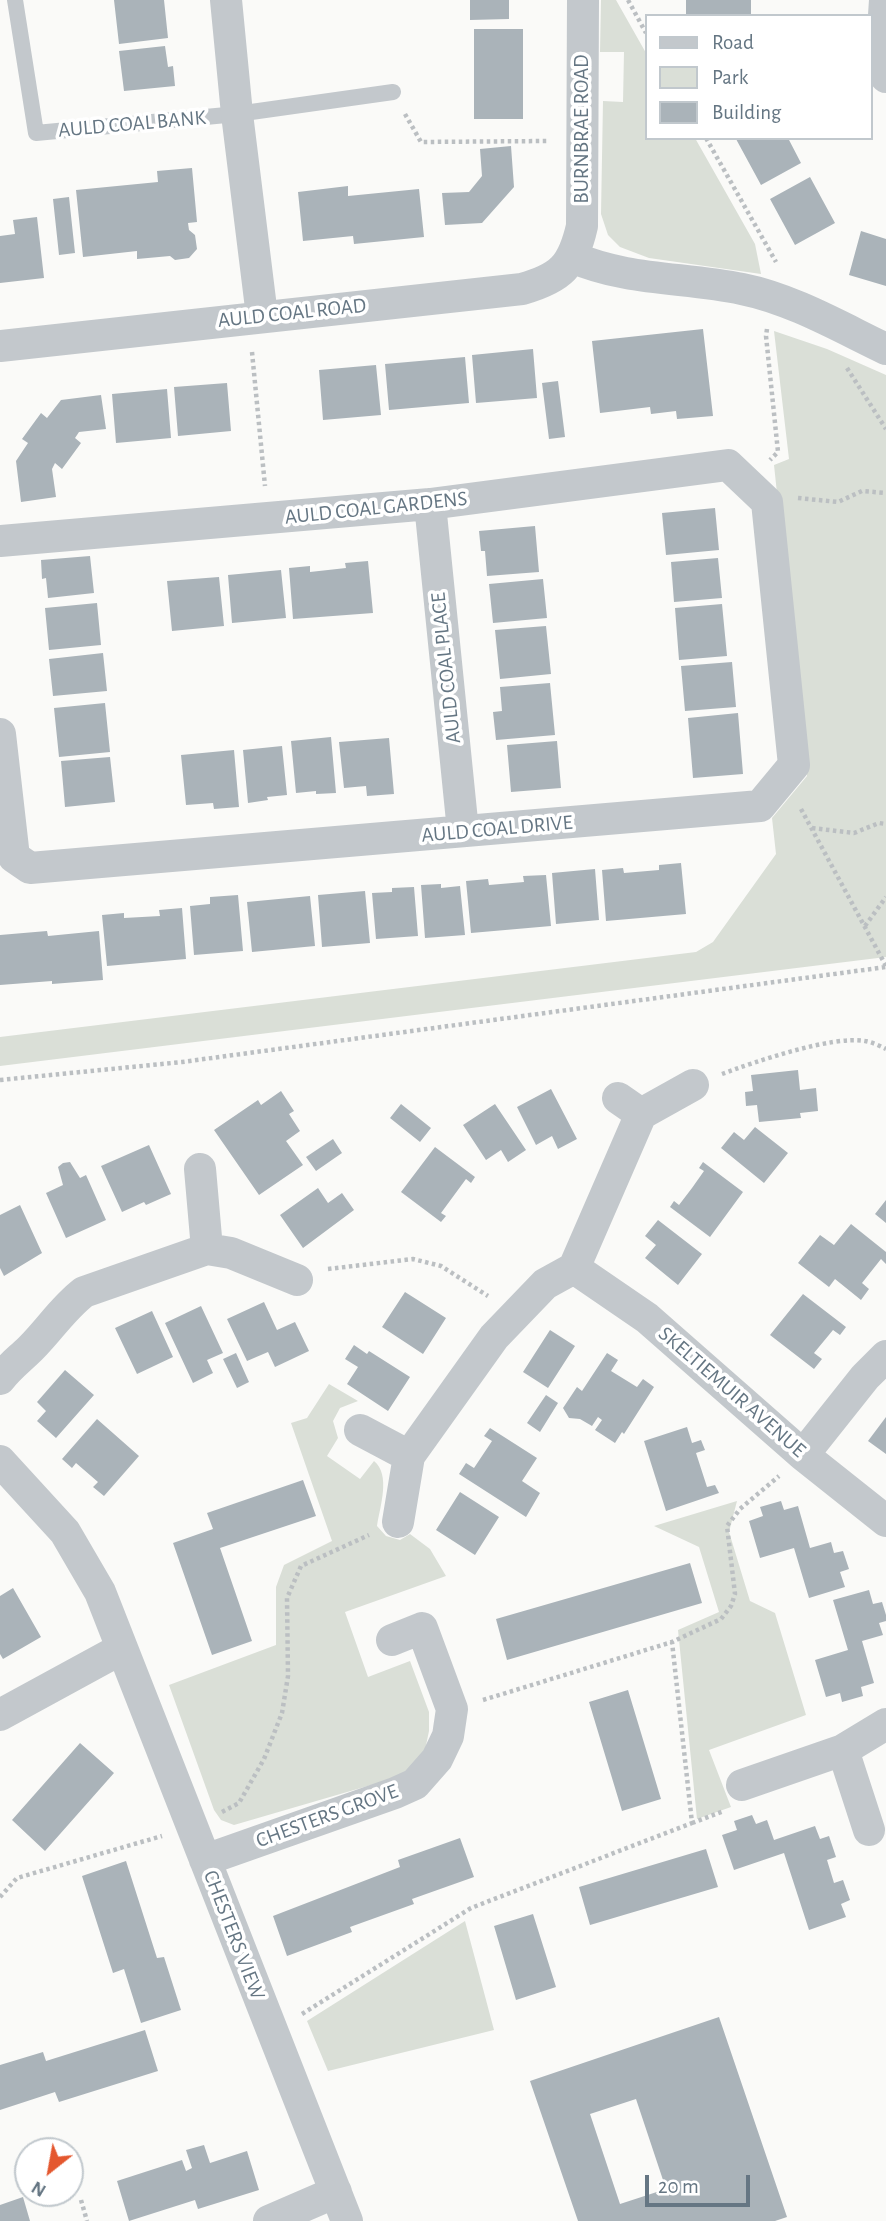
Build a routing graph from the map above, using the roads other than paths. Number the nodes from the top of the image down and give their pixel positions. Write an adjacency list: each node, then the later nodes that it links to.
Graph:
1 (15, 0): 7 (lane, AULD COAL BANK)
2 (226, 0): 7 (street, AULD COAL BANK)
3 (583, 0): 8 (street, BURNBRAE ROAD)
4 (885, 0): 5 (street)
5 (886, 77)
6 (393, 92): 7 (lane)
7 (237, 114): 9 (street, AULD COAL BANK)
8 (572, 257): 9 (street, AULD COAL ROAD); 11 (street)
9 (262, 316): 10 (street, AULD COAL ROAD)
10 (0, 346)
11 (886, 349)
12 (752, 488): 13 (street, AULD COAL GARDENS); 17 (street, AULD COAL DRIVE)
13 (430, 504): 14 (street, AULD COAL GARDENS); 17 (street, AULD COAL PLACE)
14 (0, 541)
15 (0, 734): 16 (street, AULD COAL DRIVE)
16 (2, 776): 17 (street, AULD COAL DRIVE)
17 (463, 831)
18 (693, 1085): 21 (street)
19 (201, 1169): 20 (street)
20 (207, 1249): 22 (street); 24 (street)
21 (574, 1268): 26 (street, SKELTIEMUIR AVENUE); 27 (street)
22 (297, 1280)
23 (886, 1356): 26 (street)
24 (0, 1379)
25 (360, 1430): 27 (street)
26 (803, 1455): 29 (street, SKELTIEMUIR AVENUE)
27 (409, 1456): 30 (street)
28 (0, 1461): 32 (street, CHESTERS VIEW)
29 (886, 1521)
30 (398, 1522)
31 (392, 1640): 38 (street, CHESTERS GROVE)
32 (121, 1649): 33 (street); 38 (street, CHESTERS VIEW)
33 (0, 1715)
34 (886, 1724): 35 (street)
35 (843, 1750): 36 (street); 37 (street)
36 (742, 1786)
37 (869, 1830)
38 (205, 1860): 39 (street, CHESTERS VIEW)
39 (335, 2192): 40 (street); 41 (street, CHESTERS VIEW)
40 (269, 2221)
41 (347, 2221)

